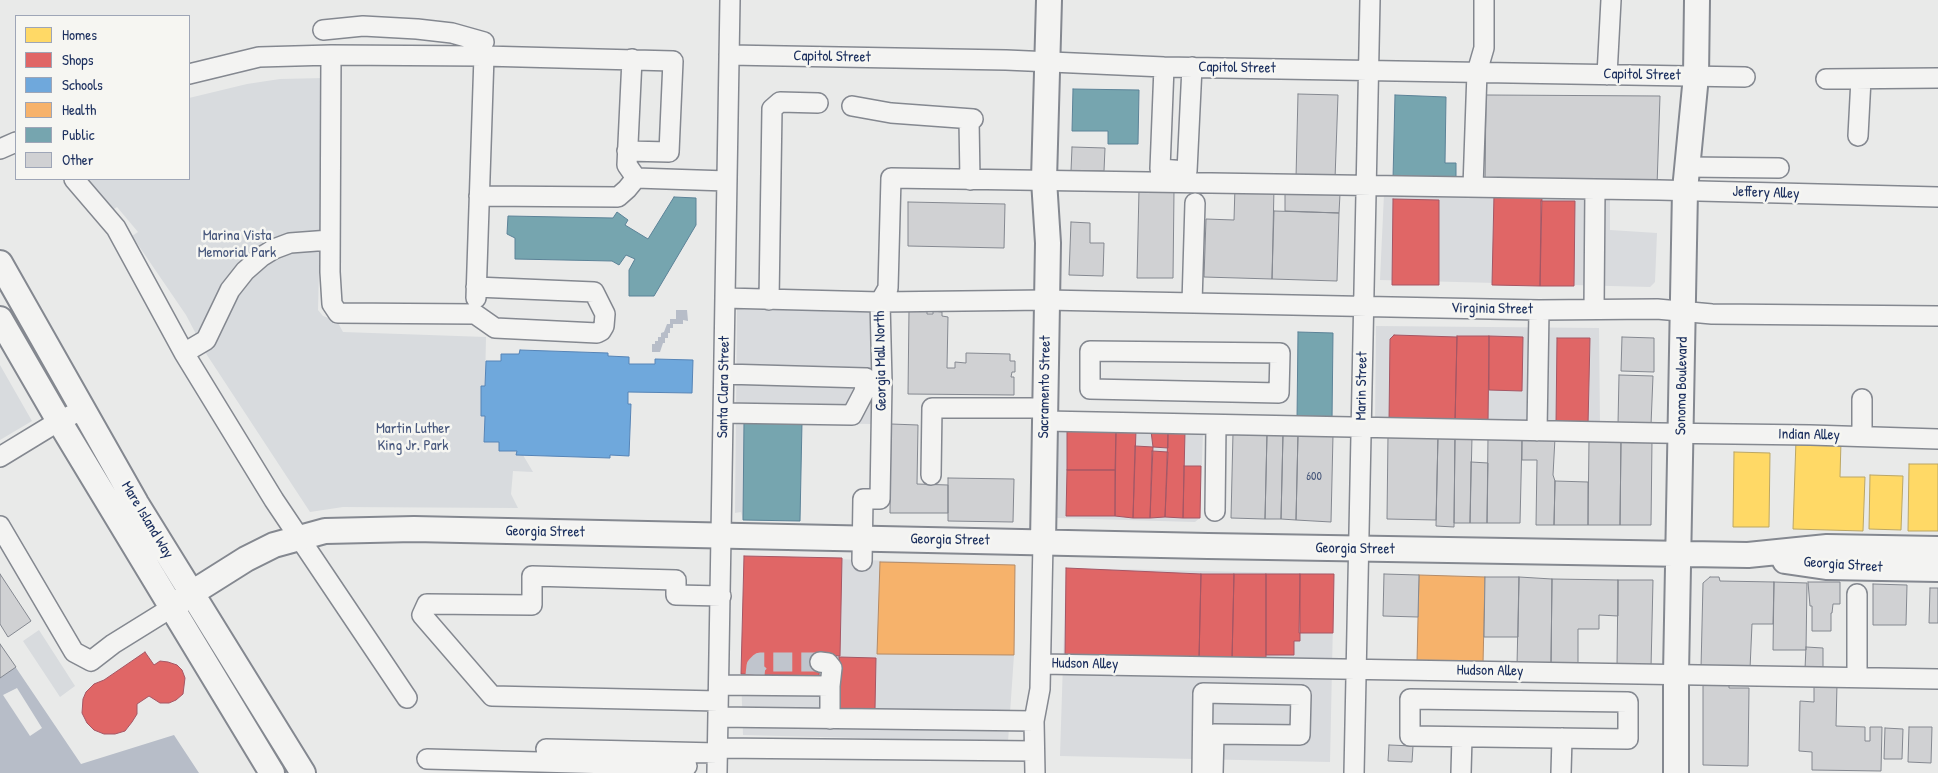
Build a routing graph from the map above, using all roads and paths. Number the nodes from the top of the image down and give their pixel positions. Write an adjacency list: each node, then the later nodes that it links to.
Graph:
1 (730, 0): 10 (street, Santa Clara Street)
2 (1049, 0): 12 (main road, Sacramento Street)
3 (1370, 0): 15 (street, Marin Street)
4 (1484, 0): 16 (street)
5 (1611, 0): 18 (street)
6 (1697, 0): 19 (main road, Sonoma Boulevard)
7 (323, 30): 8 (street)
8 (484, 49): 9 (street); 11 (street); 39 (street)
9 (331, 55): 17 (street); 42 (street)
10 (729, 55): 12 (street, Capitol Street); 35 (street, Santa Clara Street)
11 (632, 59): 29 (street); 29 (street)
12 (1046, 61): 13 (street, Capitol Street); 34 (main road, Sacramento Street)
13 (1164, 67): 14 (street, Capitol Street); 14 (street)
14 (1192, 67): 15 (street, Capitol Street)
15 (1368, 70): 16 (street, Capitol Street); 36 (street, Marin Street)
16 (1477, 72): 18 (street, Capitol Street); 37 (street)
17 (190, 74)
18 (1607, 74): 19 (street, Capitol Street)
19 (1696, 76): 20 (street, Capitol Street); 31 (main road, Sonoma Boulevard)
20 (1746, 77)
21 (1938, 78): 23 (street)
22 (1826, 79): 23 (street)
23 (1861, 79): 26 (street)
24 (818, 103): 46 (street)
25 (852, 106): 33 (street)
26 (1858, 136)
27 (15, 142): 28 (street)
28 (0, 149)
29 (630, 165): 35 (street); 39 (street)
30 (1779, 168): 31 (street)
31 (1686, 179): 38 (street, Jeffery Alley); 40 (street, Jeffery Alley); 53 (main road, Sonoma Boulevard)
32 (75, 180): 58 (street)
33 (970, 180): 34 (street, Jeffery Alley); 48 (street, Jeffery Alley)
34 (1044, 180): 36 (street, Jeffery Alley); 47 (main road, Sacramento Street)
35 (728, 181): 45 (street, Santa Clara Street)
36 (1366, 185): 37 (street, Jeffery Alley); 50 (street, Marin Street)
37 (1473, 187): 38 (street, Jeffery Alley)
38 (1595, 189): 51 (street)
39 (479, 196): 44 (street)
40 (1938, 197)
41 (1195, 203): 49 (street)
42 (330, 240): 54 (street); 58 (street)
43 (0, 263): 61 (main road, Mare Island Way)
44 (476, 287): 54 (street); 54 (street)
45 (725, 298): 46 (street); 59 (street, Santa Clara Street)
46 (769, 300): 48 (street)
47 (1046, 300): 48 (street, Georgia Mall North); 49 (street, Virginia Street); 63 (main road, Sacramento Street)
48 (880, 302): 80 (street, Georgia Mall North)
49 (1192, 303): 50 (street, Virginia Street)
50 (1363, 306): 52 (street, Virginia Street); 66 (street, Marin Street)
51 (1594, 308): 52 (street, Virginia Street); 53 (street, Virginia Street)
52 (1539, 310): 67 (street)
53 (1684, 312): 55 (street, Virginia Street); 68 (main road, Sonoma Boulevard)
54 (475, 314)
55 (1938, 316)
56 (0, 319): 64 (main road, Mare Island Way)
57 (1170, 351): 57 (street)
58 (184, 352): 76 (street)
59 (724, 374): 62 (street, Santa Clara Street); 62 (street)
60 (1862, 399): 69 (street)
61 (82, 410): 64 (street); 84 (main road, Mare Island Way)
62 (723, 413): 75 (street, Santa Clara Street)
63 (1044, 415): 65 (street, Indian Alley); 72 (street, Indian Alley); 77 (main road, Sacramento Street)
64 (59, 420): 71 (street); 87 (main road, Mare Island Way)
65 (1216, 425): 66 (street, Indian Alley); 73 (street)
66 (1361, 428): 67 (street, Indian Alley); 78 (street, Marin Street)
67 (1537, 431): 68 (street, Indian Alley)
68 (1680, 434): 69 (street, Indian Alley); 81 (main road, Sonoma Boulevard)
69 (1862, 436): 70 (street, Indian Alley)
70 (1938, 439)
71 (0, 457)
72 (931, 475)
73 (1215, 511)
74 (0, 526): 87 (street)
75 (722, 535): 76 (main road, Georgia Street); 80 (main road, Georgia Street); 86 (street, Santa Clara Street)
76 (299, 537): 84 (main road, Georgia Street); 95 (street)
77 (1043, 542): 78 (main road, Georgia Street); 80 (main road, Georgia Street); 89 (street, Sacramento Street)
78 (1358, 548): 81 (main road, Georgia Street); 90 (street, Marin Street)
79 (1938, 549): 82 (main road, Georgia Street)
80 (862, 550)
81 (1679, 553): 82 (main road, Georgia Street); 91 (main road, Sonoma Boulevard)
82 (1748, 555): 83 (main road, Georgia Street)
83 (1938, 569)
84 (192, 593): 87 (main road, Georgia Street); 107 (main road, Mare Island Way)
85 (1857, 594): 92 (street)
86 (721, 596): 96 (street, Santa Clara Street); 96 (street)
87 (171, 608): 106 (main road, Mare Island Way)
88 (820, 662): 94 (street)
89 (1041, 664): 90 (street, Hudson Alley); 98 (street, Sacramento Street)
90 (1355, 668): 91 (street, Hudson Alley); 112 (street, Marin Street)
91 (1676, 674): 92 (street, Hudson Alley); 117 (main road, Sonoma Boulevard)
92 (1857, 677): 93 (street, Hudson Alley)
93 (1938, 679)
94 (830, 686): 96 (street); 97 (street)
95 (407, 698)
96 (718, 701): 97 (street); 102 (street, Santa Clara Street)
97 (830, 719): 98 (street)
98 (1034, 721): 103 (street, Sacramento Street)
99 (1468, 737): 100 (street); 100 (street); 113 (street); 114 (street)
100 (1567, 738): 115 (street); 116 (street)
101 (498, 748): 102 (street)
102 (717, 750): 103 (street); 108 (street, Santa Clara Street)
103 (1034, 752): 109 (street, Sacramento Street)
104 (427, 759): 105 (street)
105 (687, 766)
106 (272, 773)
107 (303, 773)
108 (717, 773)
109 (1035, 773)
110 (1202, 773): 111 (street)
111 (1213, 773)
112 (1354, 773)
113 (1461, 773)
114 (1473, 773)
115 (1562, 773)
116 (1572, 773)
117 (1676, 773)

